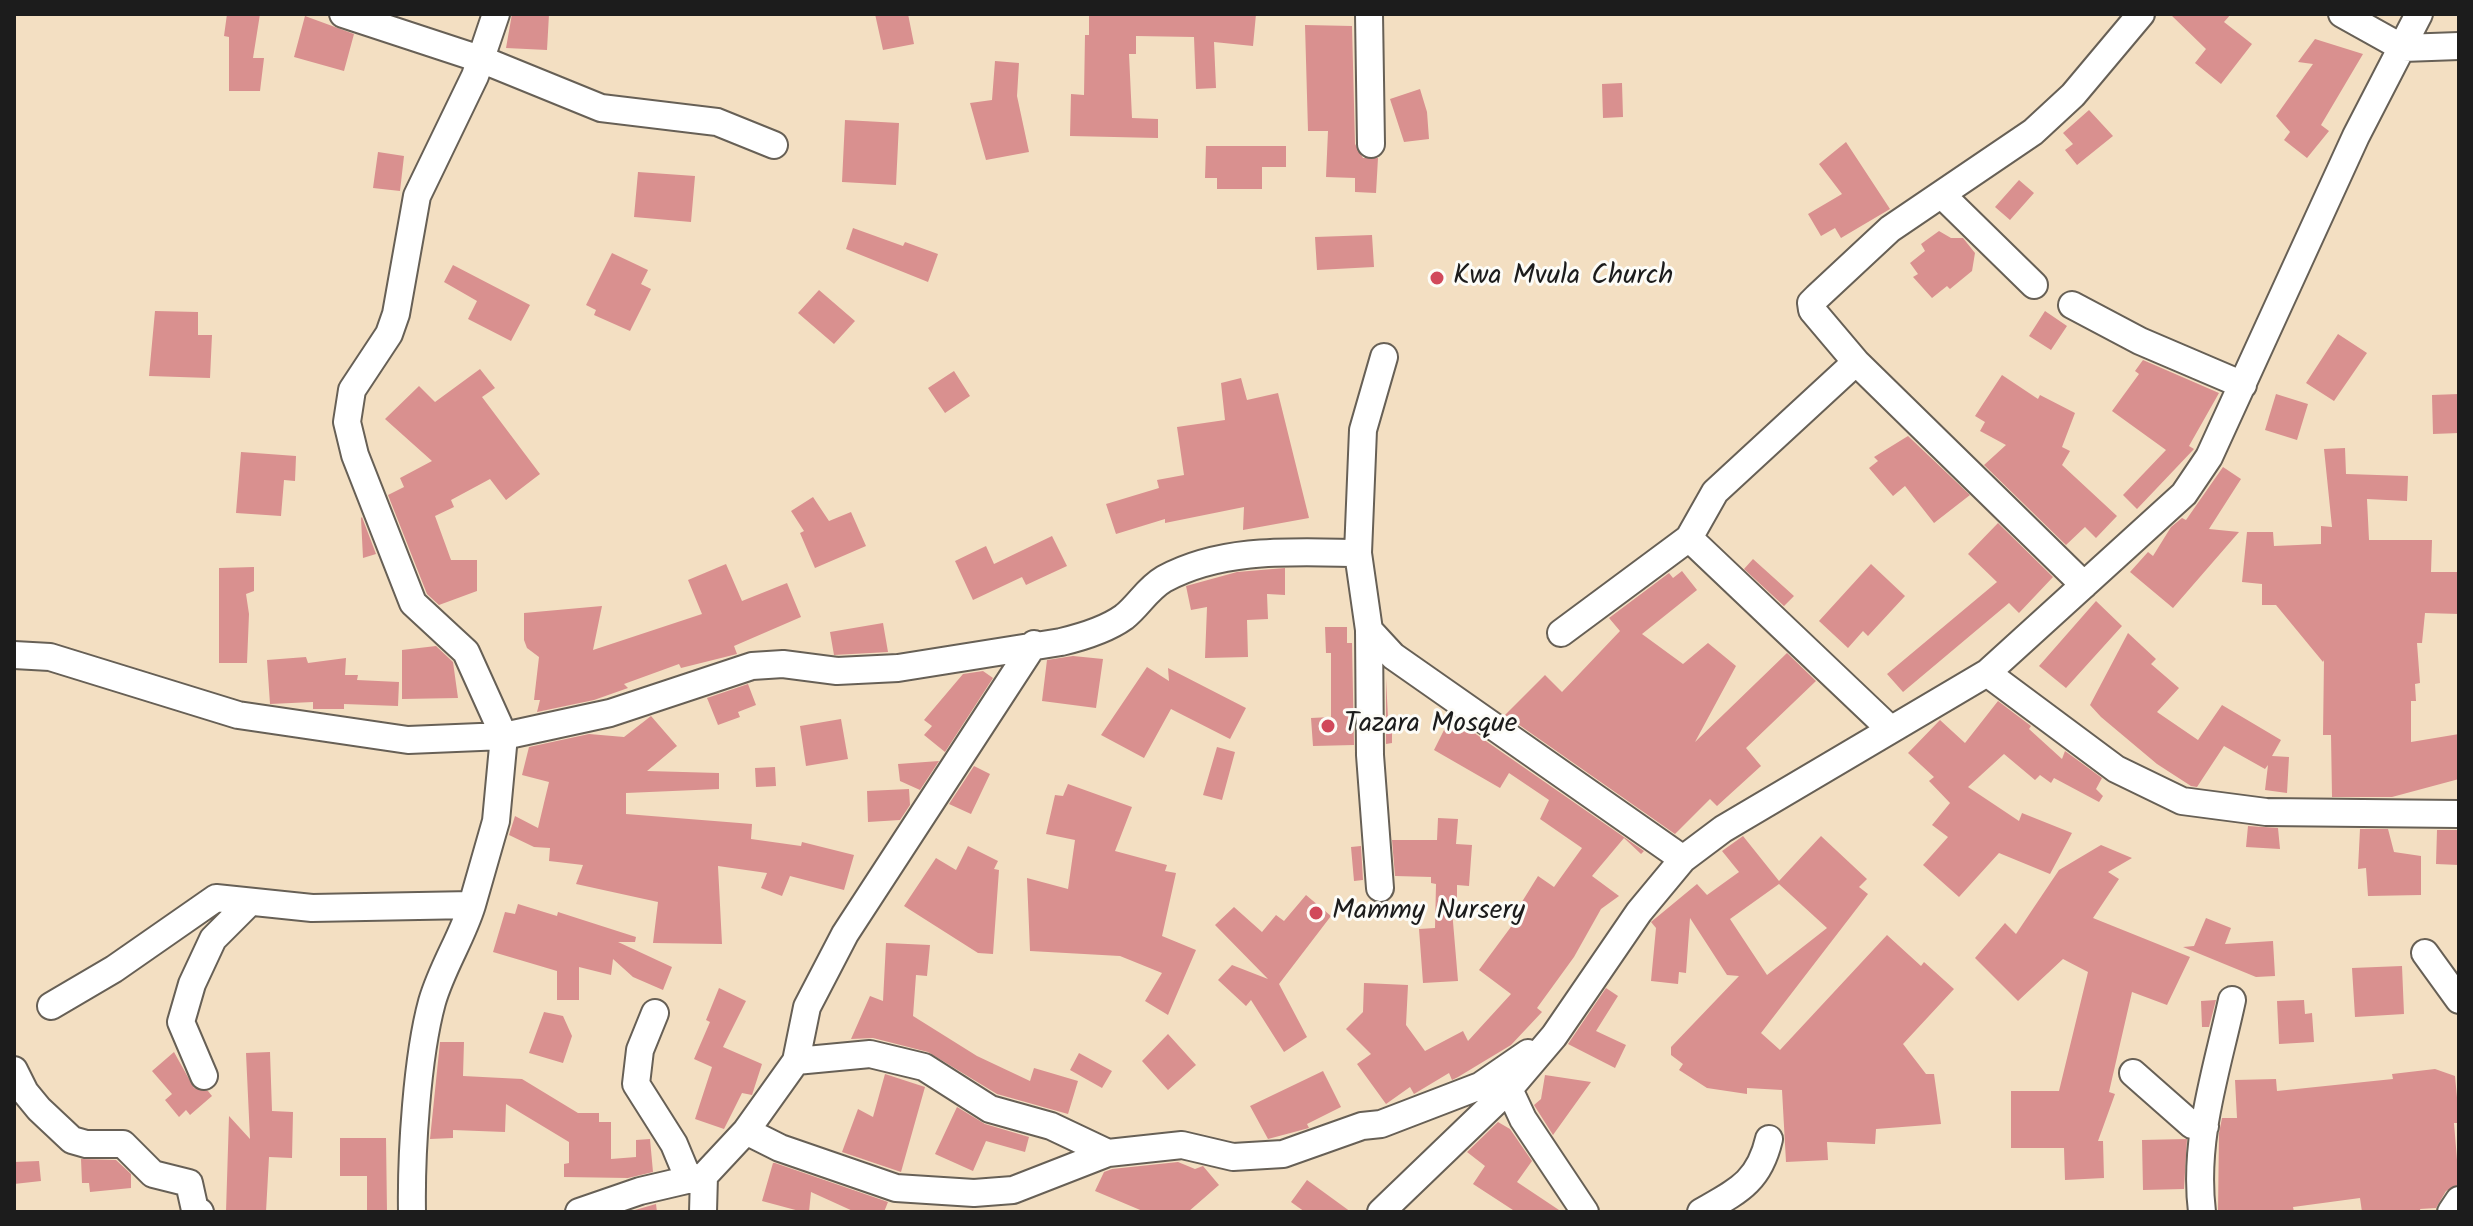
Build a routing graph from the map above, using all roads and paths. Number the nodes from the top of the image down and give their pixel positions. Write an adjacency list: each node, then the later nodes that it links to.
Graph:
1 (343, 14): 9 (street)
2 (496, 14): 9 (street)
3 (1369, 14): 10 (street)
4 (2141, 14): 12 (street)
5 (2342, 14): 8 (street)
6 (2419, 14): 8 (street)
7 (2459, 46): 8 (street)
8 (2403, 48): 17 (street)
9 (483, 60): 11 (street); 27 (street)
10 (1371, 144)
11 (774, 145)
12 (1942, 195): 13 (street); 16 (street)
13 (2034, 285)
14 (2072, 305): 17 (street)
15 (1384, 357): 19 (street)
16 (1856, 362): 18 (street); 20 (street)
17 (2243, 385): 20 (street)
18 (1689, 538): 22 (street); 26 (street)
19 (1358, 553): 21 (street); 23 (street)
20 (2084, 585): 25 (street)
21 (1369, 630): 29 (street); 30 (street)
22 (1561, 633)
23 (1034, 644): 27 (street); 39 (street)
24 (14, 655): 27 (street)
25 (1987, 673): 26 (street); 28 (street)
26 (1889, 728): 29 (street)
27 (504, 736): 32 (street)
28 (2459, 814)
29 (1683, 859): 38 (street)
30 (1380, 888)
31 (250, 902): 32 (street); 36 (street); 42 (street)
32 (472, 905): 51 (street)
33 (2425, 953): 35 (street)
34 (2232, 1000): 44 (street)
35 (2459, 1000)
36 (51, 1006)
37 (655, 1013): 48 (street)
38 (1554, 1036): 43 (street); 47 (street)
39 (796, 1061): 45 (street); 47 (street)
40 (14, 1070): 50 (street)
41 (2133, 1073): 44 (street)
42 (204, 1076)
43 (1509, 1089): 54 (street); 55 (street)
44 (2205, 1126): 57 (street)
45 (746, 1131): 47 (street); 48 (street)
46 (1769, 1139): 56 (street)
47 (1108, 1153)
48 (696, 1178): 52 (street); 53 (street)
49 (2459, 1200): 58 (street)
50 (200, 1212)
51 (412, 1212)
52 (579, 1212)
53 (703, 1212)
54 (1381, 1212)
55 (1585, 1212)
56 (1701, 1212)
57 (2202, 1212)
58 (2451, 1212)

